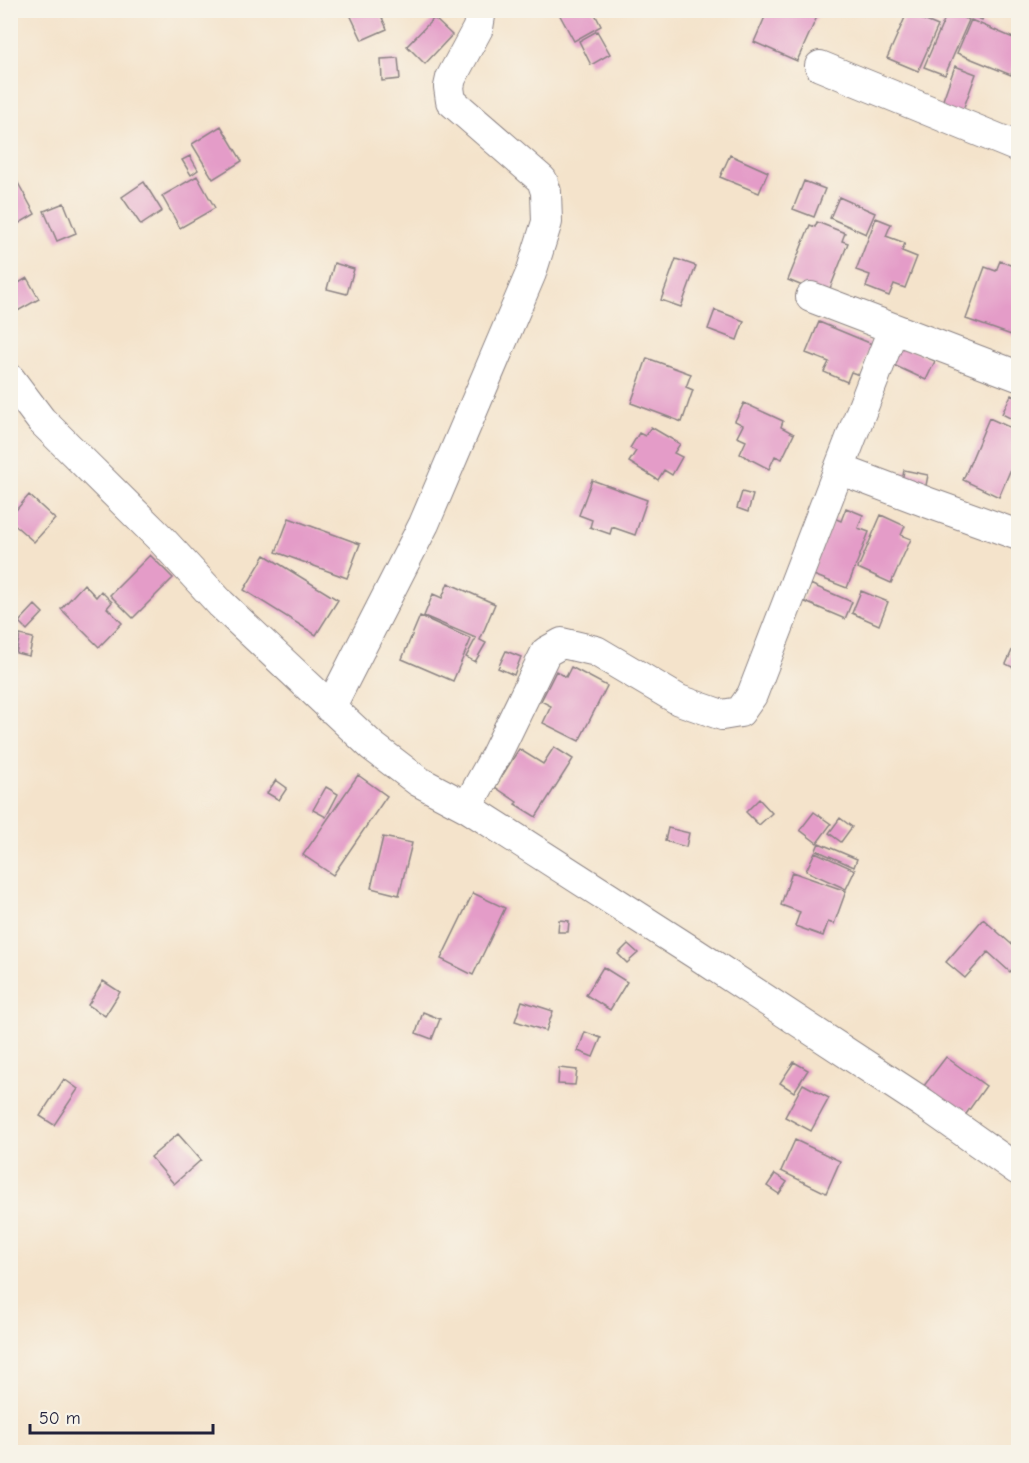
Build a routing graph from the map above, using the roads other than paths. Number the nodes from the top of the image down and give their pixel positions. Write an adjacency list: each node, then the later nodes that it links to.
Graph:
1 (481, 10): 10 (street)
2 (820, 66): 3 (street)
3 (1018, 147)
4 (811, 297): 5 (street)
5 (893, 329): 6 (street); 8 (street)
6 (1018, 376)
7 (10, 379): 10 (street)
8 (839, 469): 9 (street); 11 (street)
9 (1018, 535)
10 (330, 708): 11 (street)
11 (467, 807): 12 (street)
12 (1018, 1170)

